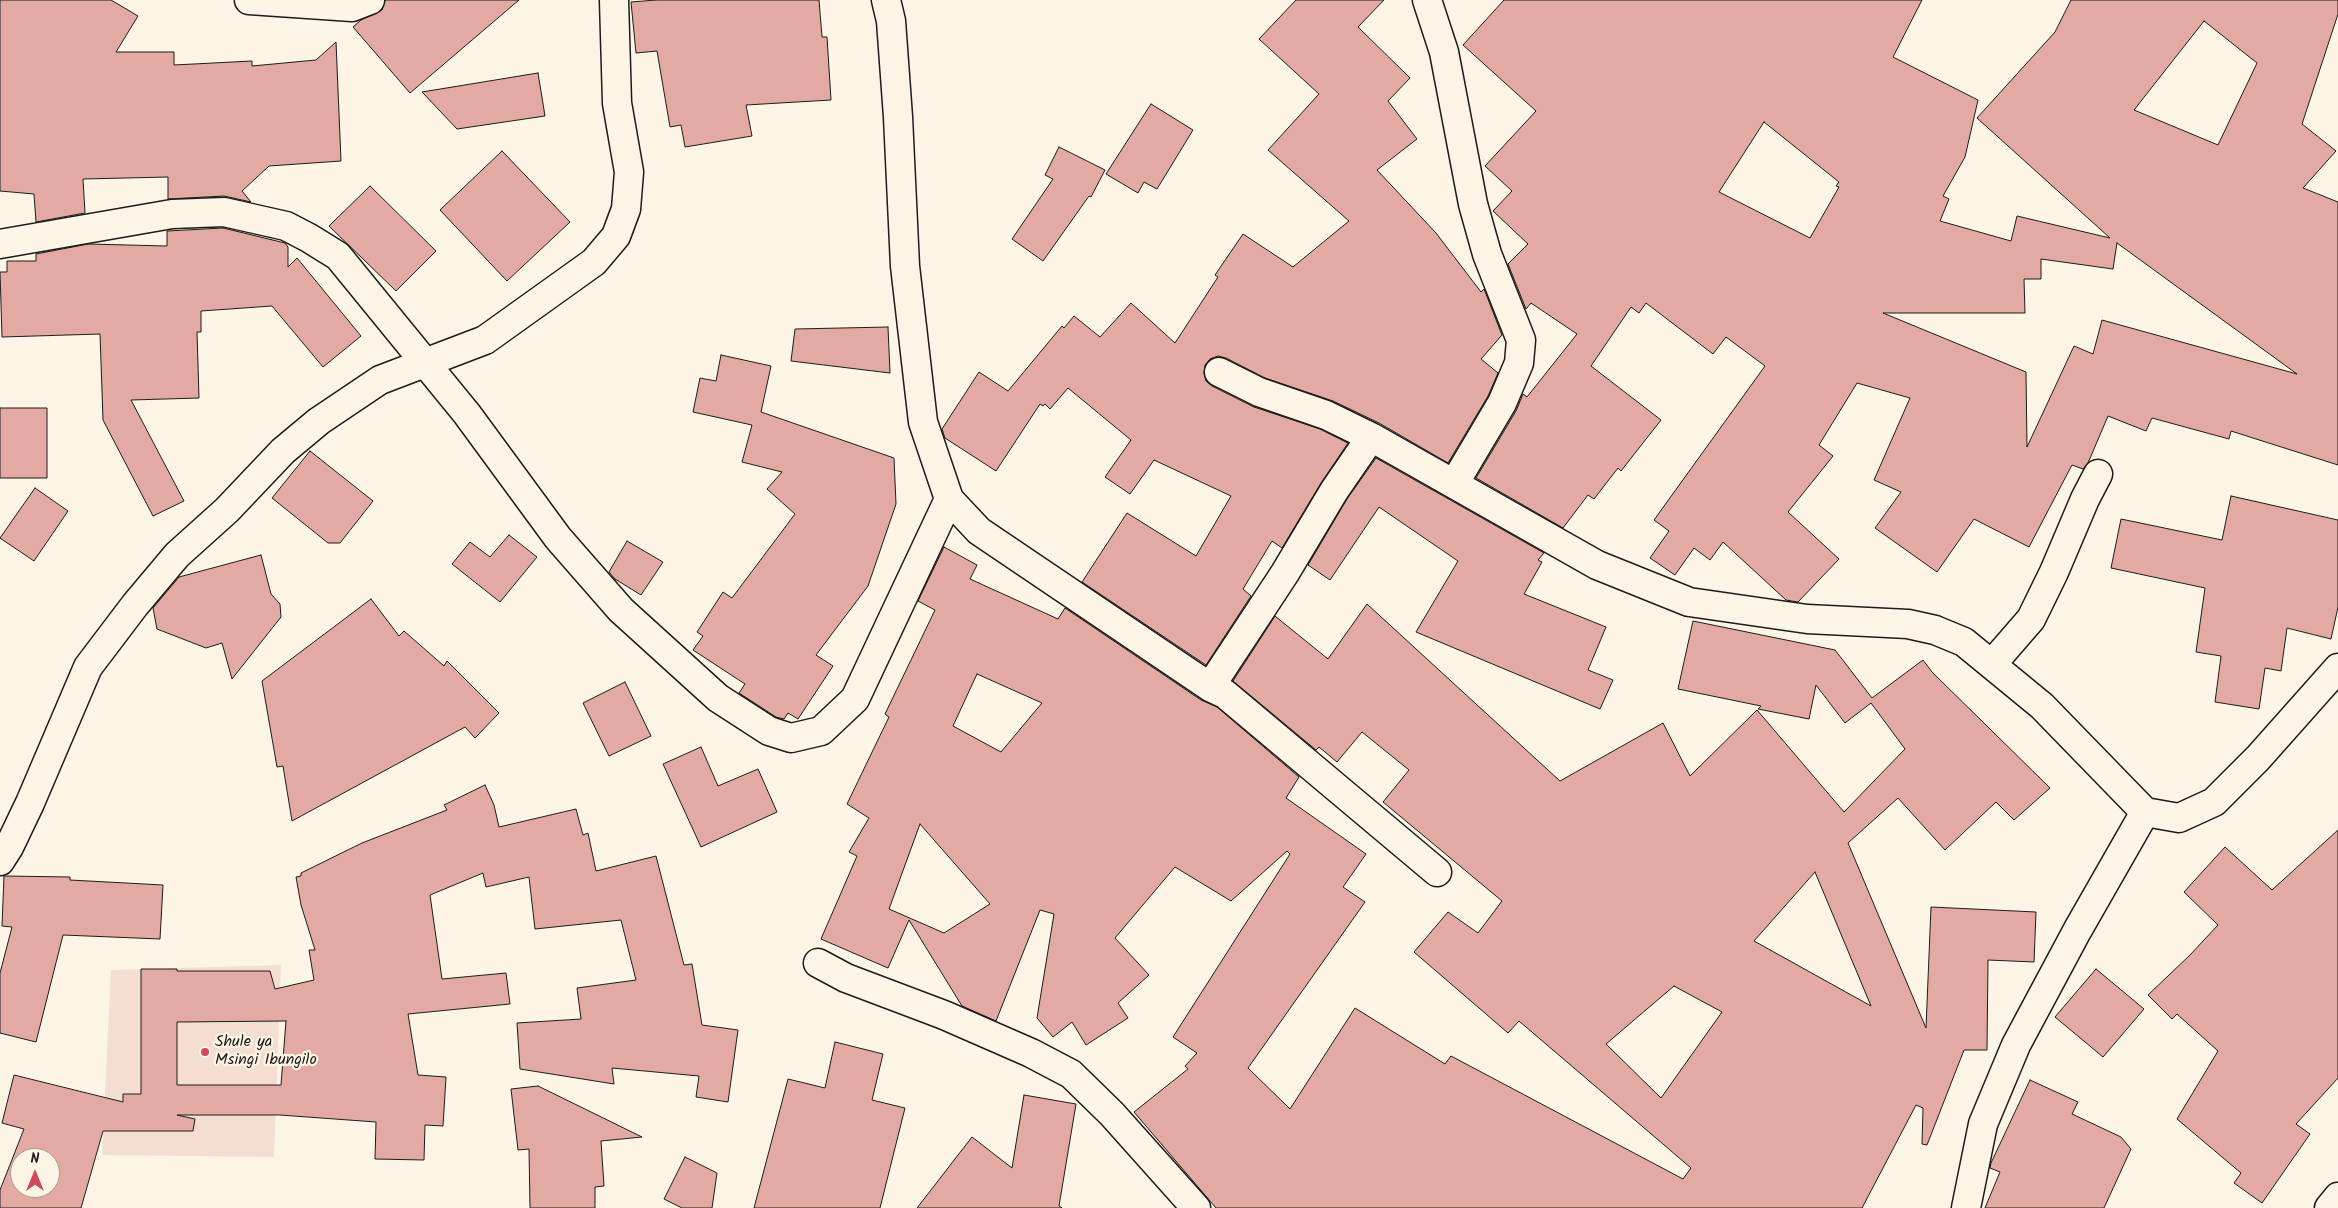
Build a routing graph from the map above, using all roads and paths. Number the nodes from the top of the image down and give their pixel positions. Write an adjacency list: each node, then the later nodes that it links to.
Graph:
1 (249, 0): 2 (street)
2 (370, 0)
3 (614, 0): 7 (street)
4 (886, 0): 12 (street)
5 (1427, 0): 11 (street)
6 (0, 244): 7 (street)
7 (424, 363): 12 (street); 17 (street)
8 (1219, 372): 9 (street)
9 (1371, 437): 11 (street); 15 (street)
10 (2098, 474): 13 (street)
11 (1454, 484): 13 (street)
12 (949, 499): 15 (street)
13 (1992, 664): 16 (street)
14 (2338, 668): 16 (street)
15 (1210, 688): 18 (street)
16 (2145, 812): 22 (street)
17 (0, 861)
18 (1437, 872)
19 (818, 963): 21 (street)
20 (2338, 1197): 23 (street)
21 (1196, 1208)
22 (1966, 1208)
23 (2329, 1208)

